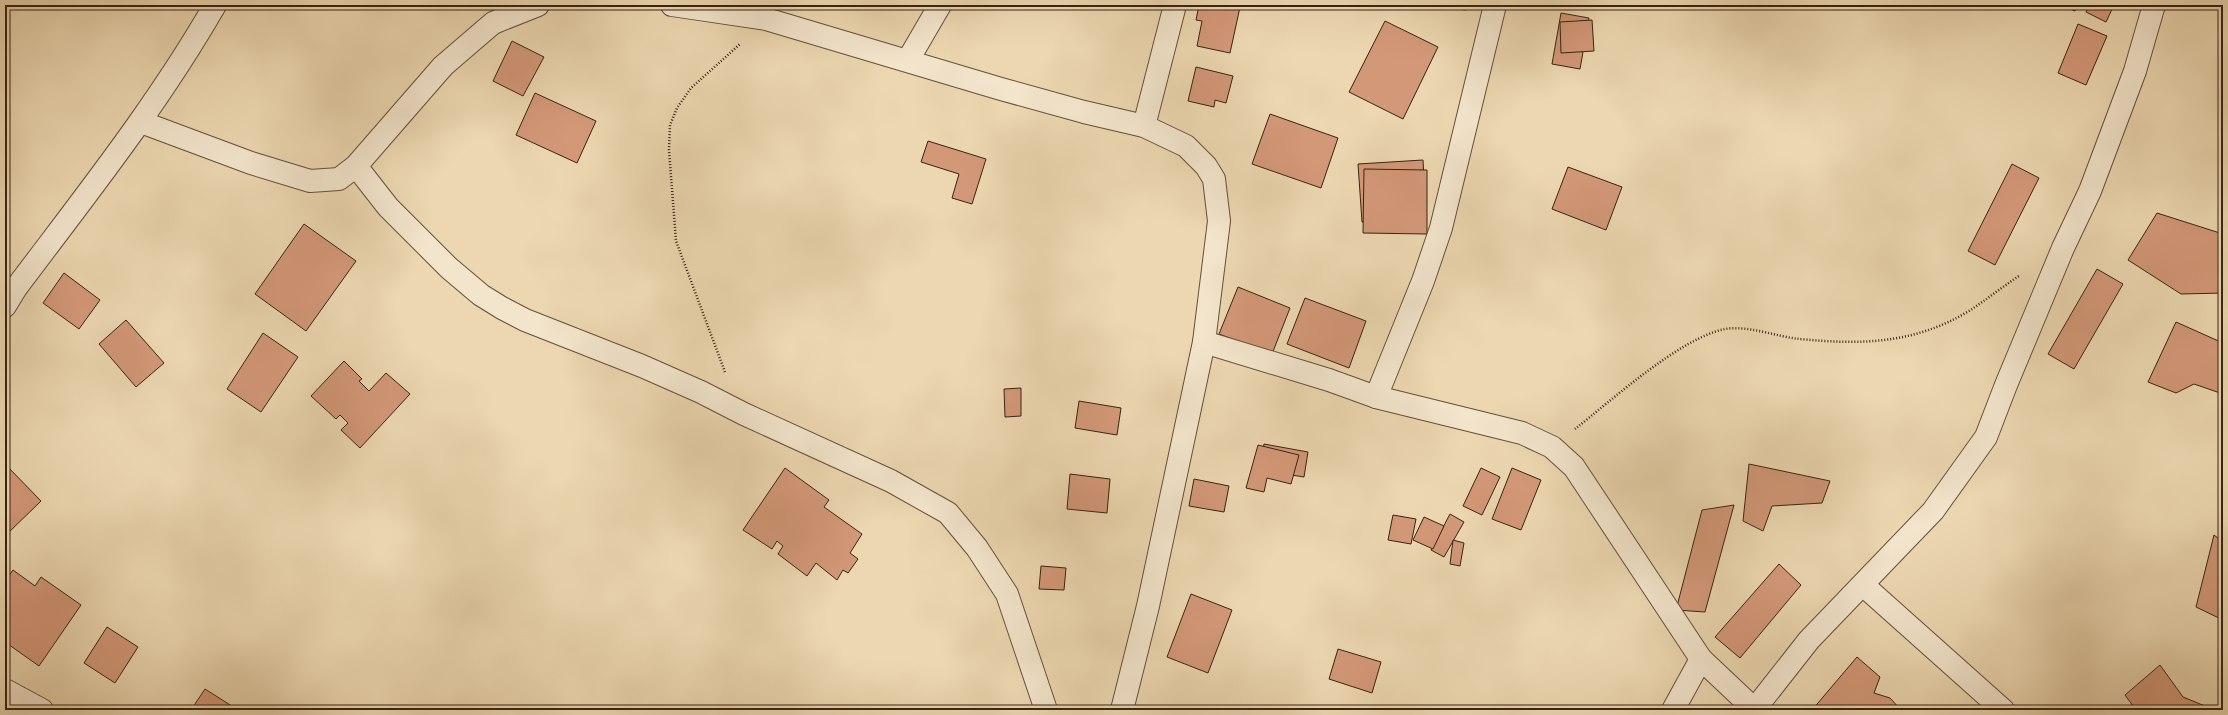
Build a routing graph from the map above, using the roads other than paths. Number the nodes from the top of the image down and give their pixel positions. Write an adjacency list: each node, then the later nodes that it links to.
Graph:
1 (215, 5): 9 (street)
2 (538, 5): 11 (street)
3 (672, 5): 8 (street)
4 (940, 5): 8 (street)
5 (1174, 5): 10 (street)
6 (1495, 5): 14 (street)
7 (2154, 5): 15 (street)
8 (908, 60): 10 (street)
9 (141, 122): 11 (street); 12 (street)
10 (1144, 126): 13 (street)
11 (356, 166): 20 (street)
12 (5, 306)
13 (1204, 342): 14 (street); 21 (street)
14 (1376, 397): 16 (street)
15 (1863, 585): 18 (street); 23 (street)
16 (1701, 659): 18 (street); 22 (street)
17 (5, 690): 19 (street)
18 (1754, 709)
19 (42, 710)
20 (1046, 710)
21 (1122, 710)
22 (1673, 710)
23 (2003, 710)

